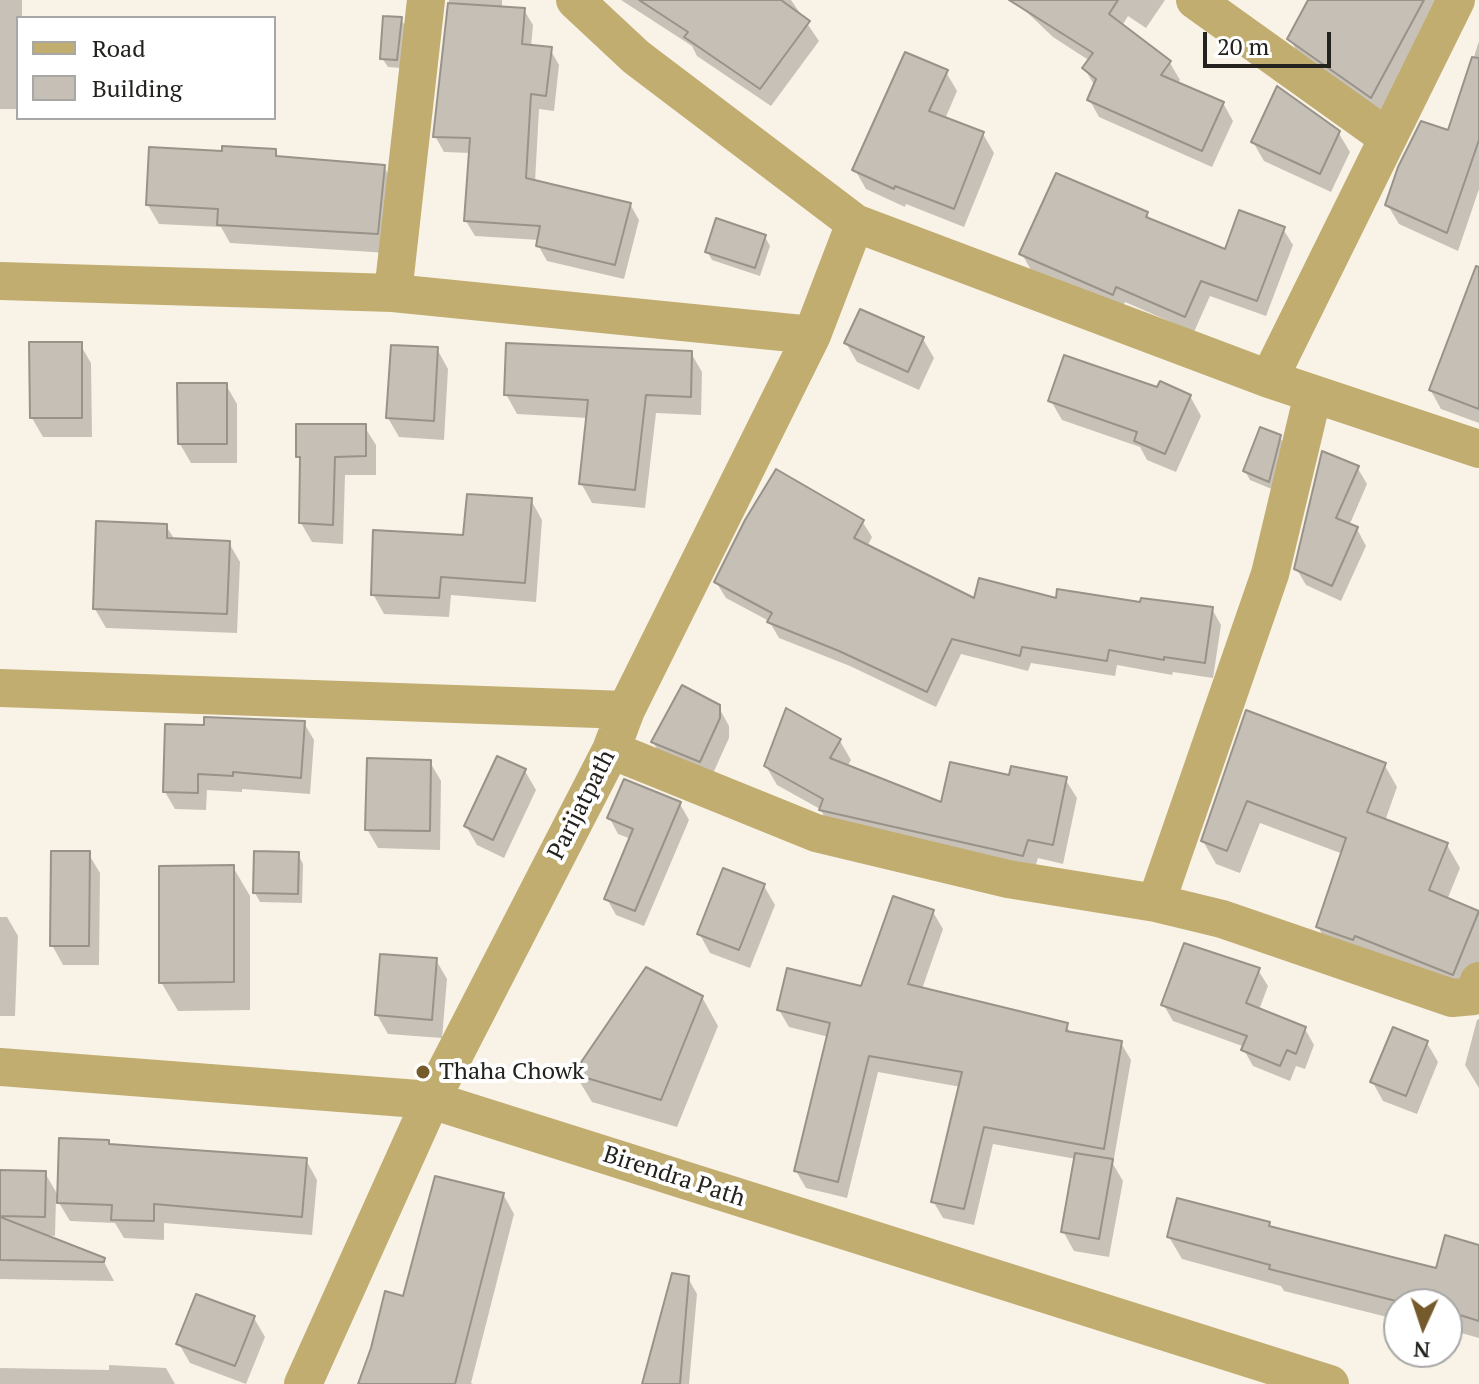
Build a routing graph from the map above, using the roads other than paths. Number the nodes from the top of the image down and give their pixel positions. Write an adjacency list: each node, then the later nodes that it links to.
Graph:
1 (426, 0): 8 (street)
2 (575, 0): 6 (street)
3 (1195, 0): 5 (street)
4 (1456, 0): 5 (street)
5 (1388, 138): 10 (street)
6 (855, 223): 9 (street, Parijatpath); 10 (street)
7 (0, 281): 8 (street)
8 (393, 293): 9 (street)
9 (812, 335): 14 (street, Parijatpath)
10 (1269, 379): 11 (street)
11 (1313, 394): 12 (street); 16 (street)
12 (1479, 449)
13 (0, 688): 14 (street)
14 (626, 710): 15 (street, Parijatpath)
15 (611, 750): 16 (street); 19 (street, Parijatpath)
16 (1156, 903): 17 (street)
17 (1479, 981)
18 (0, 1067): 19 (street, Birendra Path)
19 (431, 1100): 20 (street, Parijatpath); 21 (street, Birendra Path)
20 (303, 1384)
21 (1330, 1384)

